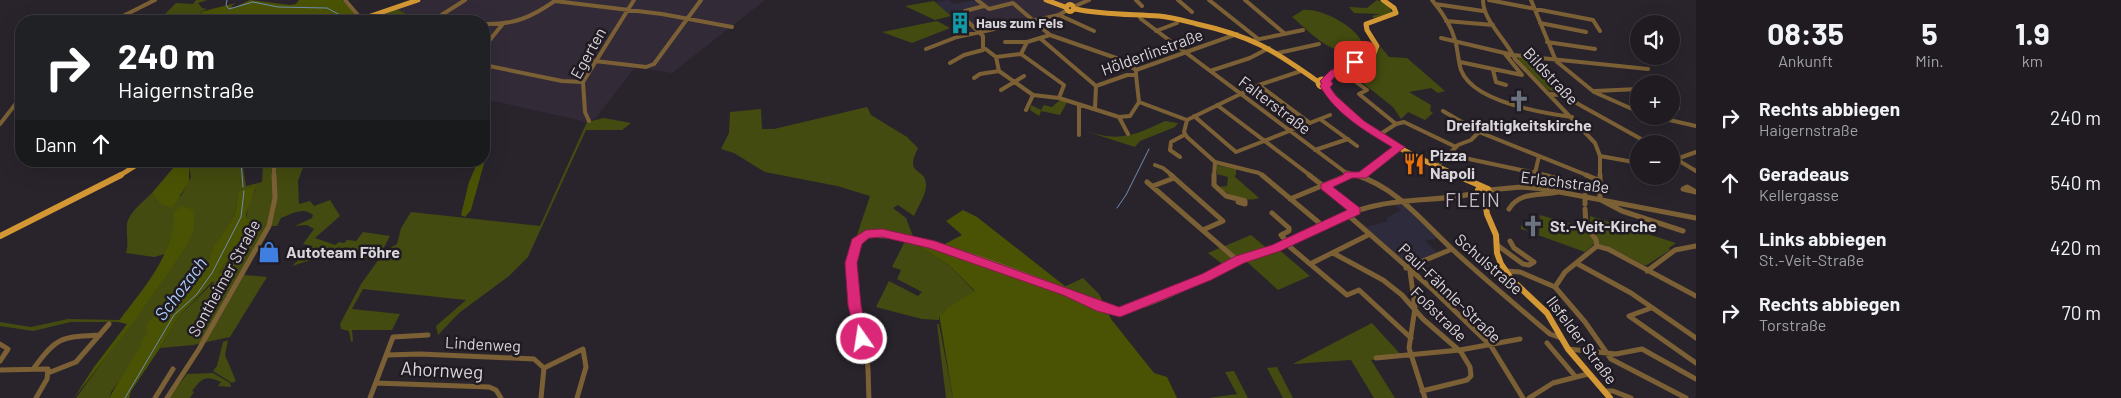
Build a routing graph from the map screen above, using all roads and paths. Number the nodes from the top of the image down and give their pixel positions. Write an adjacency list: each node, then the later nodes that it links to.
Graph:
1 (155, 0): 29 (street)
2 (344, 0): 30 (street)
3 (418, 0): 31 (main road)
4 (465, 0): 32 (street)
5 (556, 0): 26 (street); 41 (street)
6 (634, 0): 26 (street, Egerten)
7 (701, 0): 35 (street)
8 (977, 0): 21 (street)
9 (1046, 0): 24 (main road)
10 (1089, 0): 25 (street)
11 (1136, 0): 22 (street)
12 (1178, 0): 28 (street)
13 (1209, 0): 55 (street)
14 (1245, 0): 50 (street)
15 (1383, 0): 88 (main road)
16 (1432, 0): 20 (street)
17 (1483, 0): 27 (street)
18 (1489, 0): 23 (street)
19 (1531, 0): 23 (street)
20 (1435, 4): 27 (street); 37 (street)
21 (984, 6): 36 (street); 48 (street)
22 (1142, 6)
23 (1534, 7): 39 (street); 47 (street)
24 (1066, 8): 25 (main road); 33 (street)
25 (1074, 8): 34 (main road)
26 (628, 9): 35 (street); 72 (street, Egerten)
27 (1483, 11): 42 (street, Bildstraße)
28 (1192, 12)
29 (125, 15)
30 (358, 15)
31 (377, 15)
32 (441, 15)
33 (1059, 15): 36 (street); 46 (street)
34 (1139, 15): 44 (street, Falterstraße); 51 (main road)
35 (690, 18): 43 (street); 72 (street)
36 (1033, 20): 48 (street); 52 (street)
37 (1446, 21): 42 (street); 57 (street)
38 (1176, 23): 44 (street)
39 (1540, 23): 49 (street); 60 (street)
40 (490, 24): 41 (street)
41 (502, 25): 56 (street)
42 (1493, 25): 70 (street, Bildstraße)
43 (732, 27)
44 (1156, 30): 66 (street, Falterstraße)
45 (1303, 30): 50 (street)
46 (1094, 31)
47 (1600, 31)
48 (980, 32): 63 (street); 65 (street)
49 (1586, 32)
50 (1284, 33): 55 (street)
51 (1237, 34): 55 (main road); 66 (street, Hölderlinstraße)
52 (1050, 35): 54 (street); 82 (street)
53 (1441, 38): 57 (street)
54 (1041, 39): 59 (street); 91 (street)
55 (1256, 39): 62 (main road)
56 (490, 40)
57 (1455, 40): 68 (street); 74 (street)
58 (1005, 42): 59 (street)
59 (1027, 42): 69 (street)
60 (1547, 42): 64 (street); 73 (street)
61 (1319, 44): 67 (street)
62 (1269, 48): 67 (main road); 80 (street)
63 (926, 49)
64 (1595, 49)
65 (983, 50): 71 (street); 75 (street)
66 (1186, 53): 80 (street, Falterstraße); 82 (street, Hölderlinstraße)
67 (1278, 53): 81 (main road)
68 (1504, 53): 70 (street); 78 (street)
69 (1021, 54): 71 (street); 98 (street)
70 (1513, 55): 73 (street); 96 (street, Bildstraße)
71 (996, 57): 79 (street)
72 (595, 61): 86 (street, Egerten)
73 (1556, 61): 77 (street); 94 (street)
74 (1460, 62): 78 (street); 110 (street)
75 (950, 63)
76 (490, 66): 86 (street)
77 (1648, 69)
78 (1493, 70): 90 (street)
79 (998, 71): 84 (street); 85 (street)
80 (1210, 71): 95 (street, Falterstraße)
81 (1301, 71): 88 (main road); 89 (street)
82 (1136, 72): 91 (street, Hölderlinstraße); 99 (street)
83 (1024, 76): 85 (street)
84 (974, 78)
85 (1014, 81): 92 (street); 97 (street)
86 (583, 82): 113 (street, Egerten)
87 (1356, 82): 118 (street)
88 (1325, 84): 125 (main road)
89 (1259, 85): 95 (street); 114 (street)
90 (1506, 85)
91 (1096, 86): 103 (street, Hölderlinstraße)
92 (1001, 90)
93 (1630, 90): 94 (street)
94 (1594, 92): 104 (street)
95 (1241, 94): 102 (street); 120 (street, Falterstraße)
96 (1550, 94): 110 (street, Bildstraße); 126 (street)
97 (1033, 95): 98 (street); 105 (street)
98 (1059, 98): 101 (street)
99 (1139, 102): 109 (street); 112 (street)
100 (15, 105): 117 (street)
101 (1079, 105): 103 (street); 123 (street)
102 (1217, 105): 108 (street); 128 (street)
103 (1095, 108): 109 (street)
104 (1630, 108)
105 (1026, 110)
106 (1443, 111): 121 (street)
107 (1330, 115): 111 (street)
108 (1194, 116): 112 (street); 128 (street)
109 (1119, 117): 122 (street)
110 (1572, 117): 136 (street, Bildstraße)
111 (1320, 119): 114 (street); 127 (street)
112 (1187, 120): 124 (street)
113 (589, 121)
114 (1310, 122): 120 (street)
115 (1680, 122): 119 (street)
116 (1488, 123): 121 (street)
117 (0, 124)
118 (1396, 124): 125 (street); 131 (street)
119 (1696, 126)
120 (1289, 130): 128 (street); 132 (street, Falterstraße)
121 (1479, 132): 131 (street); 135 (street)
122 (1128, 134)
123 (1079, 135)
124 (1184, 135): 137 (street); 140 (street)
125 (1379, 135): 130 (main road)
126 (1634, 135)
127 (1348, 139): 129 (street); 132 (street)
128 (1264, 140): 155 (street)
129 (1358, 146)
130 (1399, 147): 145 (main road); 149 (street)
131 (1456, 147): 133 (street)
132 (1315, 150): 148 (street, Falterstraße)
133 (1452, 151): 145 (street); 147 (street)
134 (1696, 152): 138 (street)
135 (1540, 156): 147 (street); 151 (street)
136 (1600, 156): 139 (street); 151 (street)
137 (1180, 157)
138 (1680, 158)
139 (1630, 161)
140 (1215, 162): 160 (street); 161 (street)
141 (1680, 163): 146 (street)
142 (1155, 165): 150 (street)
143 (134, 167): 172 (main road)
144 (274, 167): 223 (street, Sontheimer Straße)
145 (1436, 167): 156 (main road)
146 (1696, 171)
147 (1535, 173): 153 (street)
148 (1348, 174): 149 (street, Falterstraße); 155 (street)
149 (1362, 176): 162 (street, Falterstraße)
150 (1174, 178): 154 (street); 169 (street)
151 (1600, 181): 159 (street)
152 (1147, 182): 154 (street)
153 (1576, 184)
154 (1153, 186): 169 (street)
155 (1325, 186): 161 (street); 164 (street)
156 (1483, 191): 157 (street, Erlachstraße); 162 (street, Erlachstraße); 175 (main road, Ilsfelder Straße)
157 (1558, 191): 158 (street, Erlachstraße); 163 (street)
158 (1585, 195): 159 (street, Erlachstraße); 176 (street)
159 (1598, 197): 167 (street, Erlachstraße); 170 (street)
160 (1238, 199)
161 (1290, 199): 168 (street)
162 (1404, 201): 164 (street, Erlachstraße); 178 (street, Schulstraße)
163 (1509, 209)
164 (1356, 211): 166 (street, Erlachstraße)
165 (1272, 213): 174 (street)
166 (1348, 215): 168 (street, Erlachstraße); 171 (street, Paul-Fähnle-Straße)
167 (1696, 218)
168 (1323, 226): 174 (street, Erlachstraße)
169 (1203, 230): 180 (street)
170 (1683, 231)
171 (1370, 234): 179 (street); 183 (street, Paul-Fähnle-Straße)
172 (0, 236)
173 (1510, 241): 175 (street)
174 (1288, 244): 180 (street, Erlachstraße); 182 (street)
175 (1497, 245): 184 (main road, Ilsfelder Straße)
176 (1597, 246): 181 (street); 185 (street)
177 (1696, 246): 185 (street)
178 (1452, 249): 183 (street); 194 (street, Schulstraße)
179 (1332, 253): 182 (street); 188 (street, Foßstraße)
180 (1238, 260): 228 (street, Erlachstraße)
181 (1576, 263): 186 (street); 189 (street)
182 (1310, 264): 193 (street)
183 (1408, 270): 188 (street); 199 (street, Paul-Fähnle-Straße)
184 (1506, 271): 186 (street); 194 (main road, Ilsfelder Straße)
185 (1647, 271): 187 (street)
186 (1555, 287): 202 (street)
187 (1696, 296)
188 (1415, 308): 193 (street); 201 (street, Foßstraße)
189 (1651, 308): 195 (street); 207 (street)
190 (109, 324): 191 (street)
191 (100, 335): 208 (street); 212 (street)
192 (428, 335): 203 (street)
193 (1411, 338): 204 (street)
194 (1562, 338): 200 (main road, Ilsfelder Straße)
195 (1696, 338)
196 (1520, 339): 199 (street)
197 (1547, 343): 215 (street)
198 (0, 344): 206 (street)
199 (1491, 346): 201 (street); 230 (street, Paul-Fähnle-Straße)
200 (1568, 349): 202 (street); 214 (main road, Ilsfelder Straße)
201 (1460, 350): 204 (street); 219 (street, Foßstraße)
202 (1606, 353): 216 (street); 234 (street)
203 (387, 355): 209 (street, Lindenweg); 218 (street)
204 (1411, 355): 205 (street); 219 (street)
205 (1376, 358)
206 (0, 361)
207 (1696, 363)
208 (34, 368): 211 (street); 212 (street)
209 (544, 368): 226 (street); 227 (street)
210 (173, 369): 222 (street)
211 (0, 370)
212 (48, 373): 221 (street)
213 (1696, 373): 216 (street)
214 (1588, 374): 215 (street); 220 (main road, Ilsfelder Straße)
215 (1575, 376): 231 (street)
216 (1690, 376): 217 (street)
217 (1696, 379)
218 (376, 383): 224 (street); 225 (street, Ahornweg)
219 (1422, 390): 229 (street)
220 (1603, 391): 232 (main road, Ilsfelder Straße); 233 (street)
221 (36, 398)
222 (155, 398)
223 (167, 398)
224 (370, 398)
225 (501, 398)
226 (541, 398)
227 (577, 398)
228 (869, 398)
229 (1425, 398)
230 (1522, 398)
231 (1529, 398)
232 (1610, 398)
233 (1631, 398)
234 (1686, 398)

